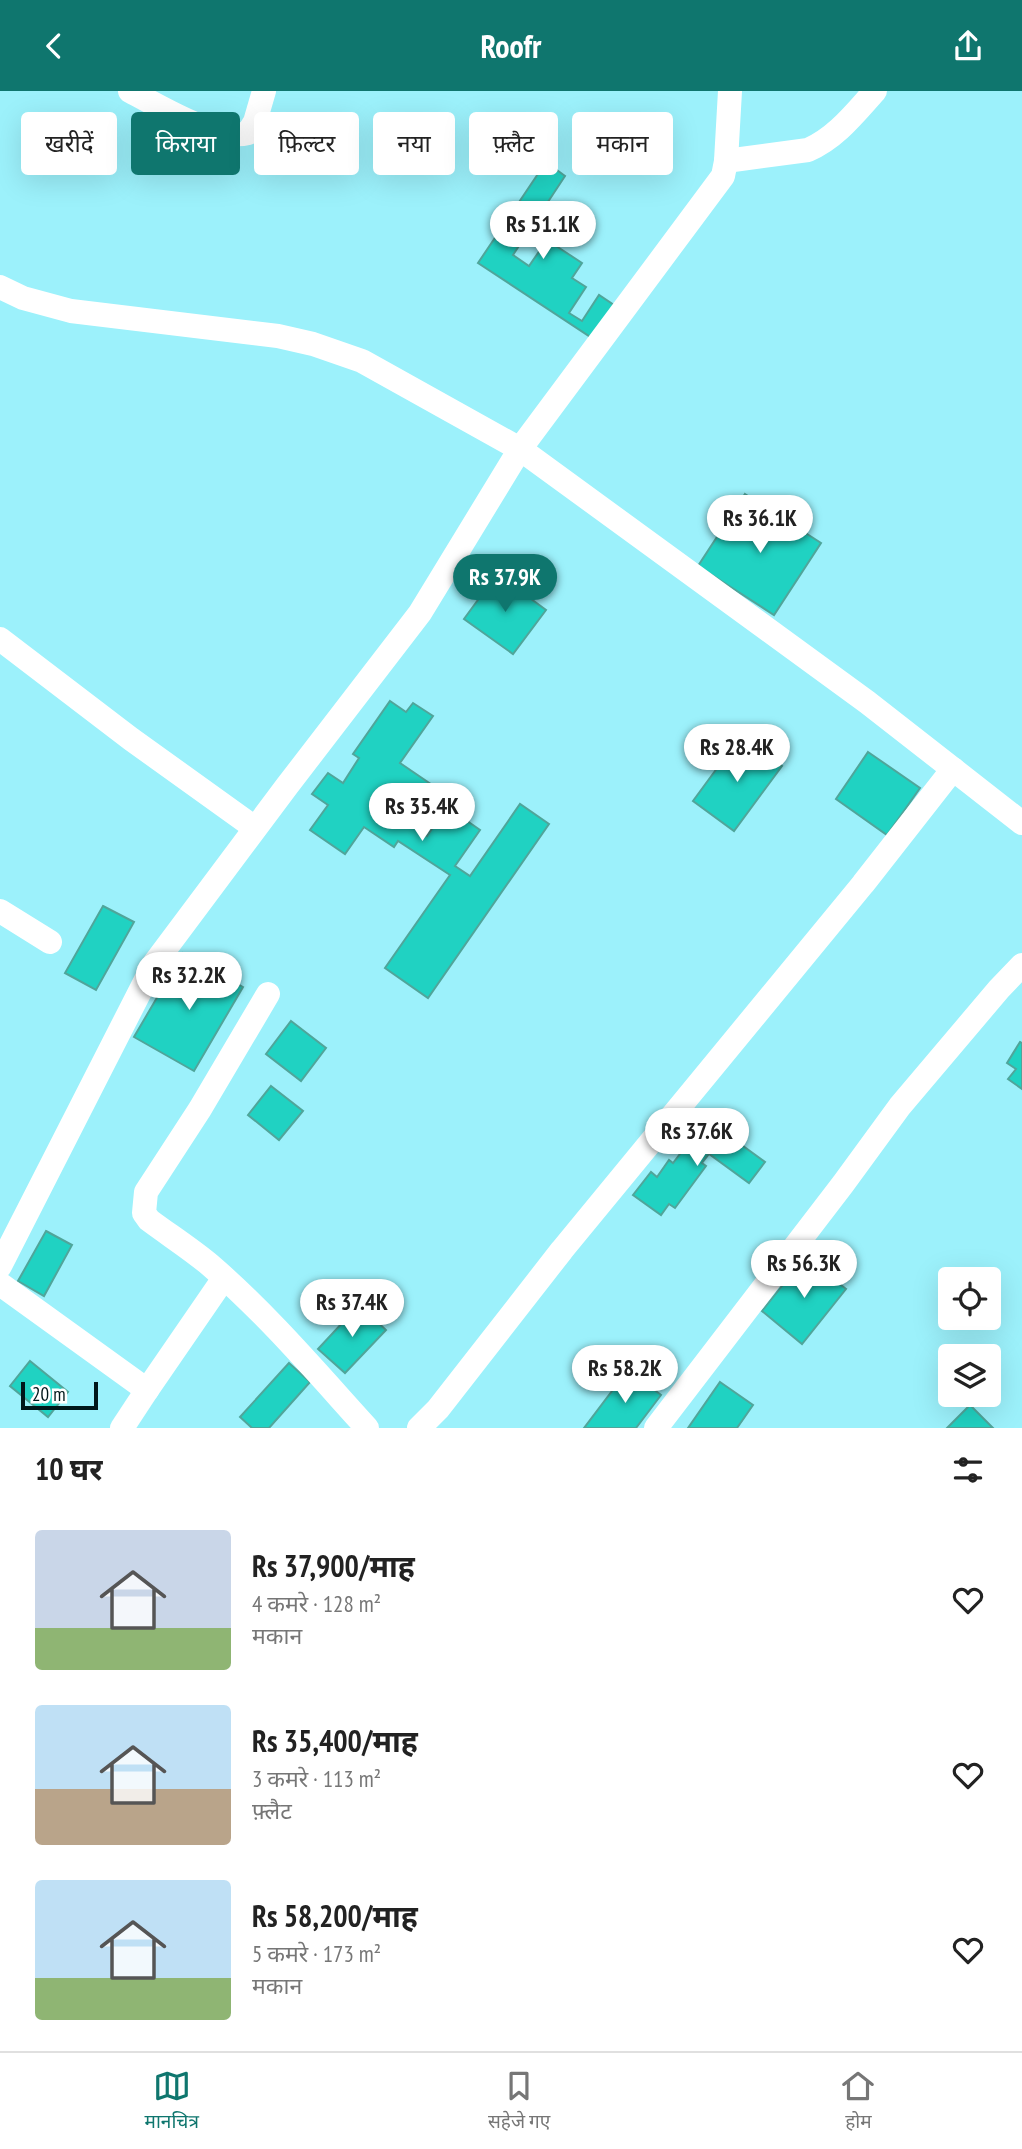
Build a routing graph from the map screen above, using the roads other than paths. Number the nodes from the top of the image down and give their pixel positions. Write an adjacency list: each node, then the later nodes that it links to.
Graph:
1 (131, 91): 2 (street)
2 (264, 91)
3 (730, 91): 5 (street)
4 (875, 91): 5 (street)
5 (726, 161): 7 (street)
6 (0, 286): 7 (street)
7 (520, 449): 9 (street); 11 (street)
8 (0, 639): 11 (street)
9 (953, 769): 10 (street); 22 (street)
10 (1022, 823)
11 (255, 828): 16 (street)
12 (0, 911): 13 (street)
13 (50, 941)
14 (1022, 965): 23 (street)
15 (268, 994): 17 (street)
16 (0, 1266)
17 (224, 1278): 19 (street); 21 (street)
18 (0, 1284): 19 (street)
19 (147, 1390): 20 (street)
20 (122, 1428)
21 (367, 1428)
22 (419, 1428)
23 (656, 1428)

